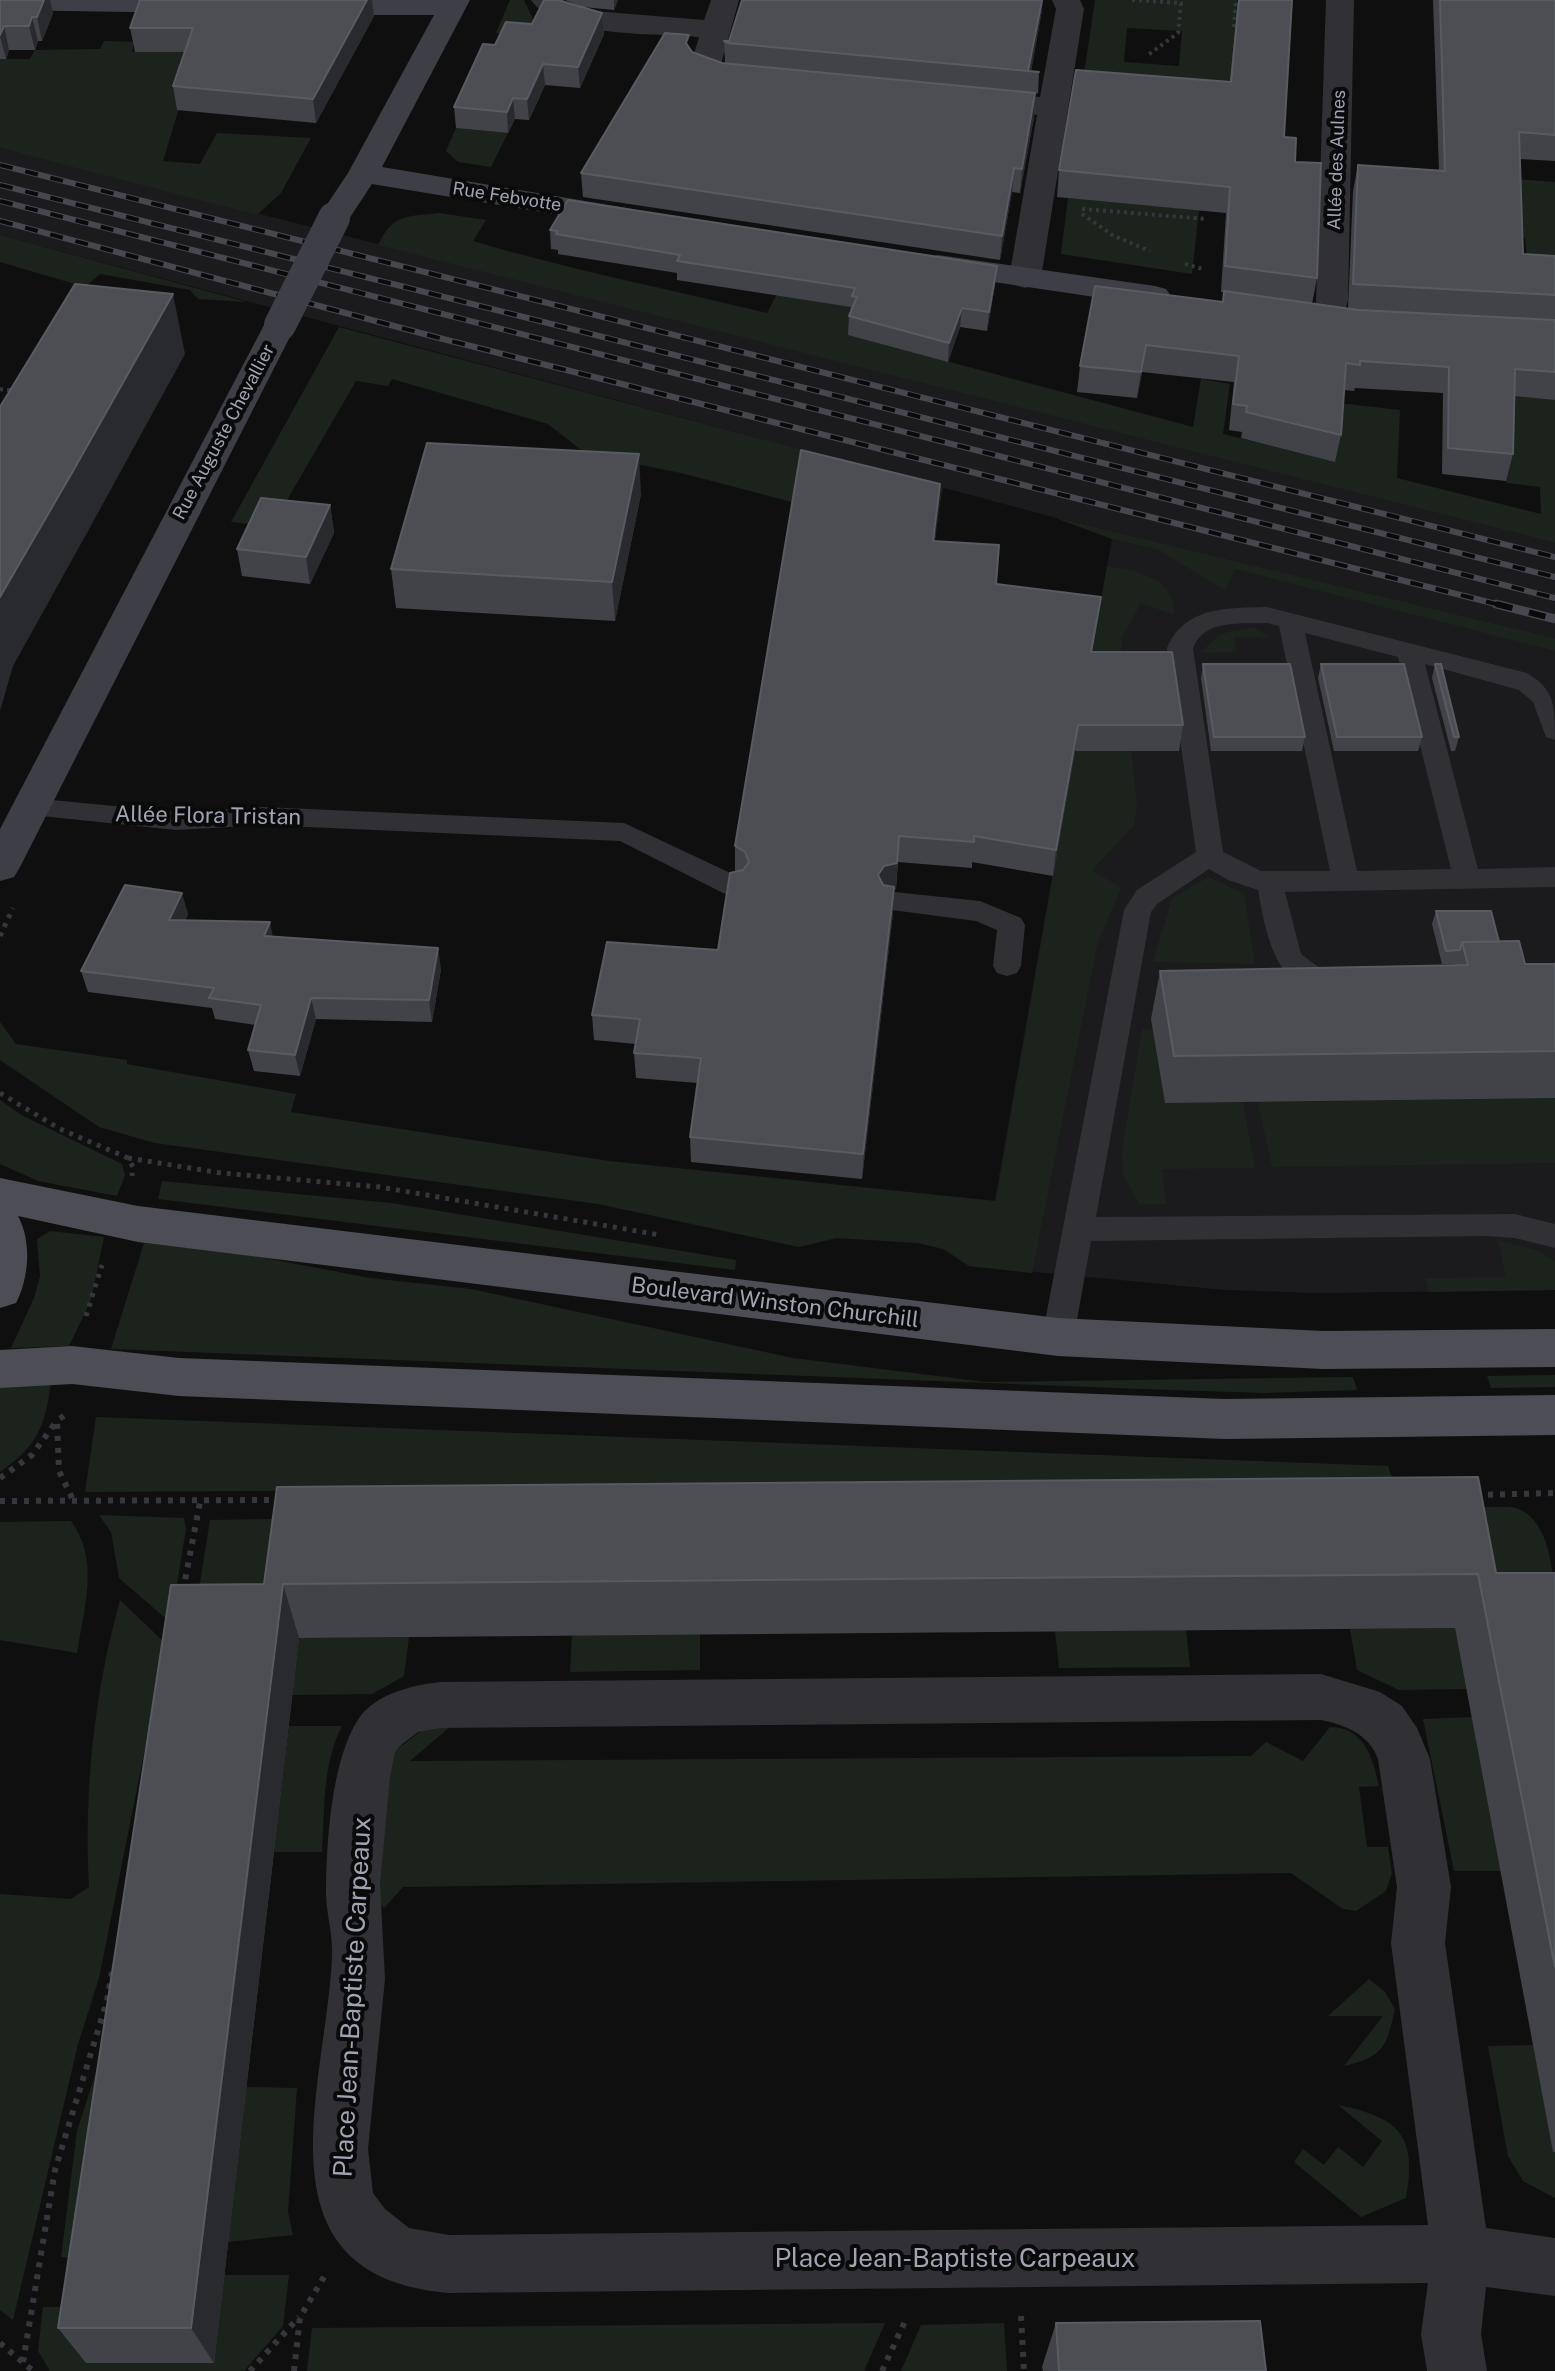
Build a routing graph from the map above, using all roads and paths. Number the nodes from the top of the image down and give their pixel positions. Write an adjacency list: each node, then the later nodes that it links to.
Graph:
1 (545, 0): 12 (street)
2 (725, 0): 12 (street)
3 (1066, 0): 16 (street)
4 (1132, 0): 13 (path)
5 (1236, 0): 11 (path)
6 (1340, 0): 26 (street, Allée des Aulnes)
7 (0, 1): 8 (street)
8 (221, 2)
9 (454, 3): 10 (street); 17 (street, Rue Auguste Chevallier)
10 (294, 5)
11 (1234, 27)
12 (715, 30): 14 (street)
13 (1148, 55)
14 (784, 81)
15 (949, 97): 16 (street)
16 (1053, 107): 24 (street)
17 (363, 173): 19 (street, Rue Febvotte); 33 (street, Rue Auguste Chevallier, bridge)
18 (1207, 219): 20 (path)
19 (650, 221)
20 (1161, 257)
21 (906, 260): 24 (street)
22 (1175, 261): 23 (path)
23 (1203, 269)
24 (1025, 278): 25 (street)
25 (1190, 300)
26 (1364, 326)
27 (0, 389): 28 (path)
28 (15, 391)
29 (1290, 621): 30 (lane); 34 (lane); 38 (lane)
30 (1409, 651): 31 (lane); 37 (lane)
31 (1550, 699): 32 (lane)
32 (1555, 731)
33 (31, 807): 35 (street, Rue Auguste Chevallier); 40 (lane, Allée Flora Tristan)
34 (1210, 856): 39 (lane); 49 (lane)
35 (0, 867)
36 (1555, 877): 37 (lane)
37 (1467, 878): 38 (lane)
38 (1345, 880): 39 (lane)
39 (1270, 882): 43 (lane)
40 (733, 886)
41 (894, 902): 42 (lane)
42 (1007, 966)
43 (1368, 979)
44 (0, 1093): 45 (path)
45 (128, 1158): 46 (path); 50 (path)
46 (129, 1184)
47 (0, 1195): 55 (main road, Boulevard Winston Churchill)
48 (0, 1224): 53 (main road)
49 (1079, 1229): 51 (lane); 55 (lane)
50 (663, 1236)
51 (1555, 1236)
52 (107, 1251): 54 (path)
53 (0, 1290)
54 (84, 1323)
55 (1058, 1337): 56 (main road, Boulevard Winston Churchill)
56 (1555, 1348)
57 (0, 1369): 59 (main road)
58 (60, 1410): 60 (path)
59 (1555, 1415)
60 (57, 1420): 61 (path); 66 (path)
61 (0, 1478)
62 (1555, 1493): 63 (path)
63 (1462, 1496)
64 (294, 1500): 67 (path)
65 (0, 1501): 66 (path)
66 (74, 1502): 67 (path)
67 (200, 1502): 68 (path)
68 (182, 1595)
69 (116, 1954): 75 (path)
70 (358, 2220): 71 (street, Place Jean-Baptiste Carpeaux); 71 (street, Place Jean-Baptiste Carpeaux); 73 (path)
71 (1461, 2254): 72 (street); 79 (street)
72 (1555, 2267)
73 (300, 2317): 77 (path); 78 (path)
74 (0, 2343): 75 (path)
75 (23, 2362): 76 (path)
76 (33, 2371)
77 (250, 2371)
78 (294, 2371)
79 (1457, 2371)

